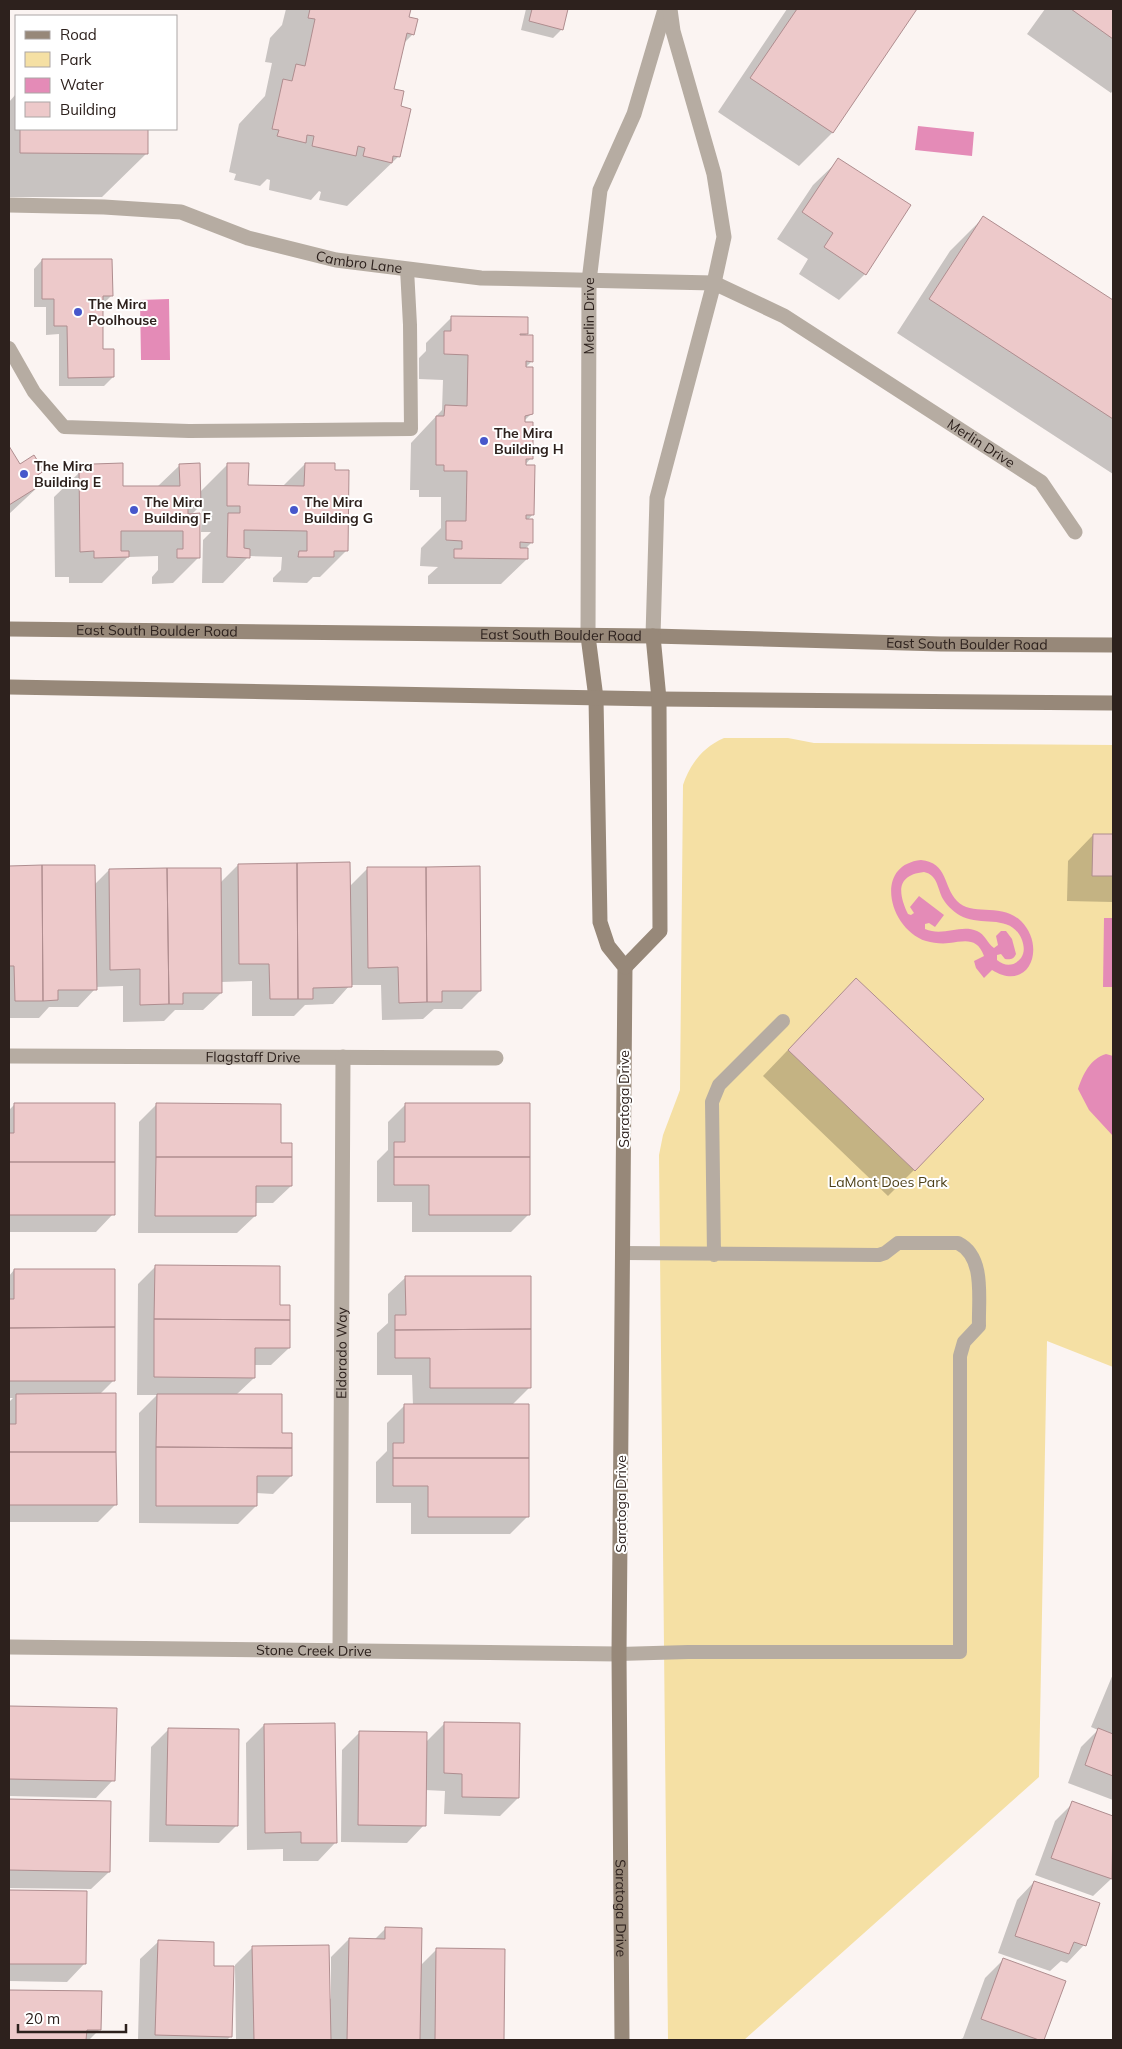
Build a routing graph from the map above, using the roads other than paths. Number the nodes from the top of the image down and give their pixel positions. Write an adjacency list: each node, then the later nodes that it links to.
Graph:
1 (664, 9): 5 (street, Merlin Drive)
2 (670, 9): 6 (street)
3 (9, 205): 4 (street, Cambro Lane)
4 (407, 269): 5 (street, Cambro Lane); 7 (lane)
5 (589, 281): 6 (street, Cambro Lane); 10 (street, Merlin Drive)
6 (714, 283): 8 (street, Merlin Drive); 11 (street)
7 (9, 348)
8 (1075, 532)
9 (9, 629): 10 (main road, East South Boulder Road)
10 (588, 636): 11 (main road, East South Boulder Road); 14 (main road)
11 (653, 636): 12 (main road, East South Boulder Road); 15 (main road)
12 (1113, 645)
13 (9, 688): 14 (main road)
14 (596, 698): 15 (main road); 17 (main road)
15 (659, 699): 16 (main road); 17 (main road)
16 (1113, 703)
17 (625, 967): 22 (main road, Saratoga Drive)
18 (784, 1021): 23 (lane)
19 (9, 1056): 20 (street, Flagstaff Drive)
20 (344, 1057): 21 (street, Flagstaff Drive); 25 (street, Eldorado Way)
21 (496, 1058)
22 (622, 1253): 23 (lane); 26 (main road, Saratoga Drive)
23 (714, 1255): 26 (lane)
24 (9, 1648): 25 (street, Stone Creek Drive)
25 (340, 1651): 26 (street, Stone Creek Drive)
26 (619, 1654): 27 (main road, Saratoga Drive)
27 (622, 2040)

